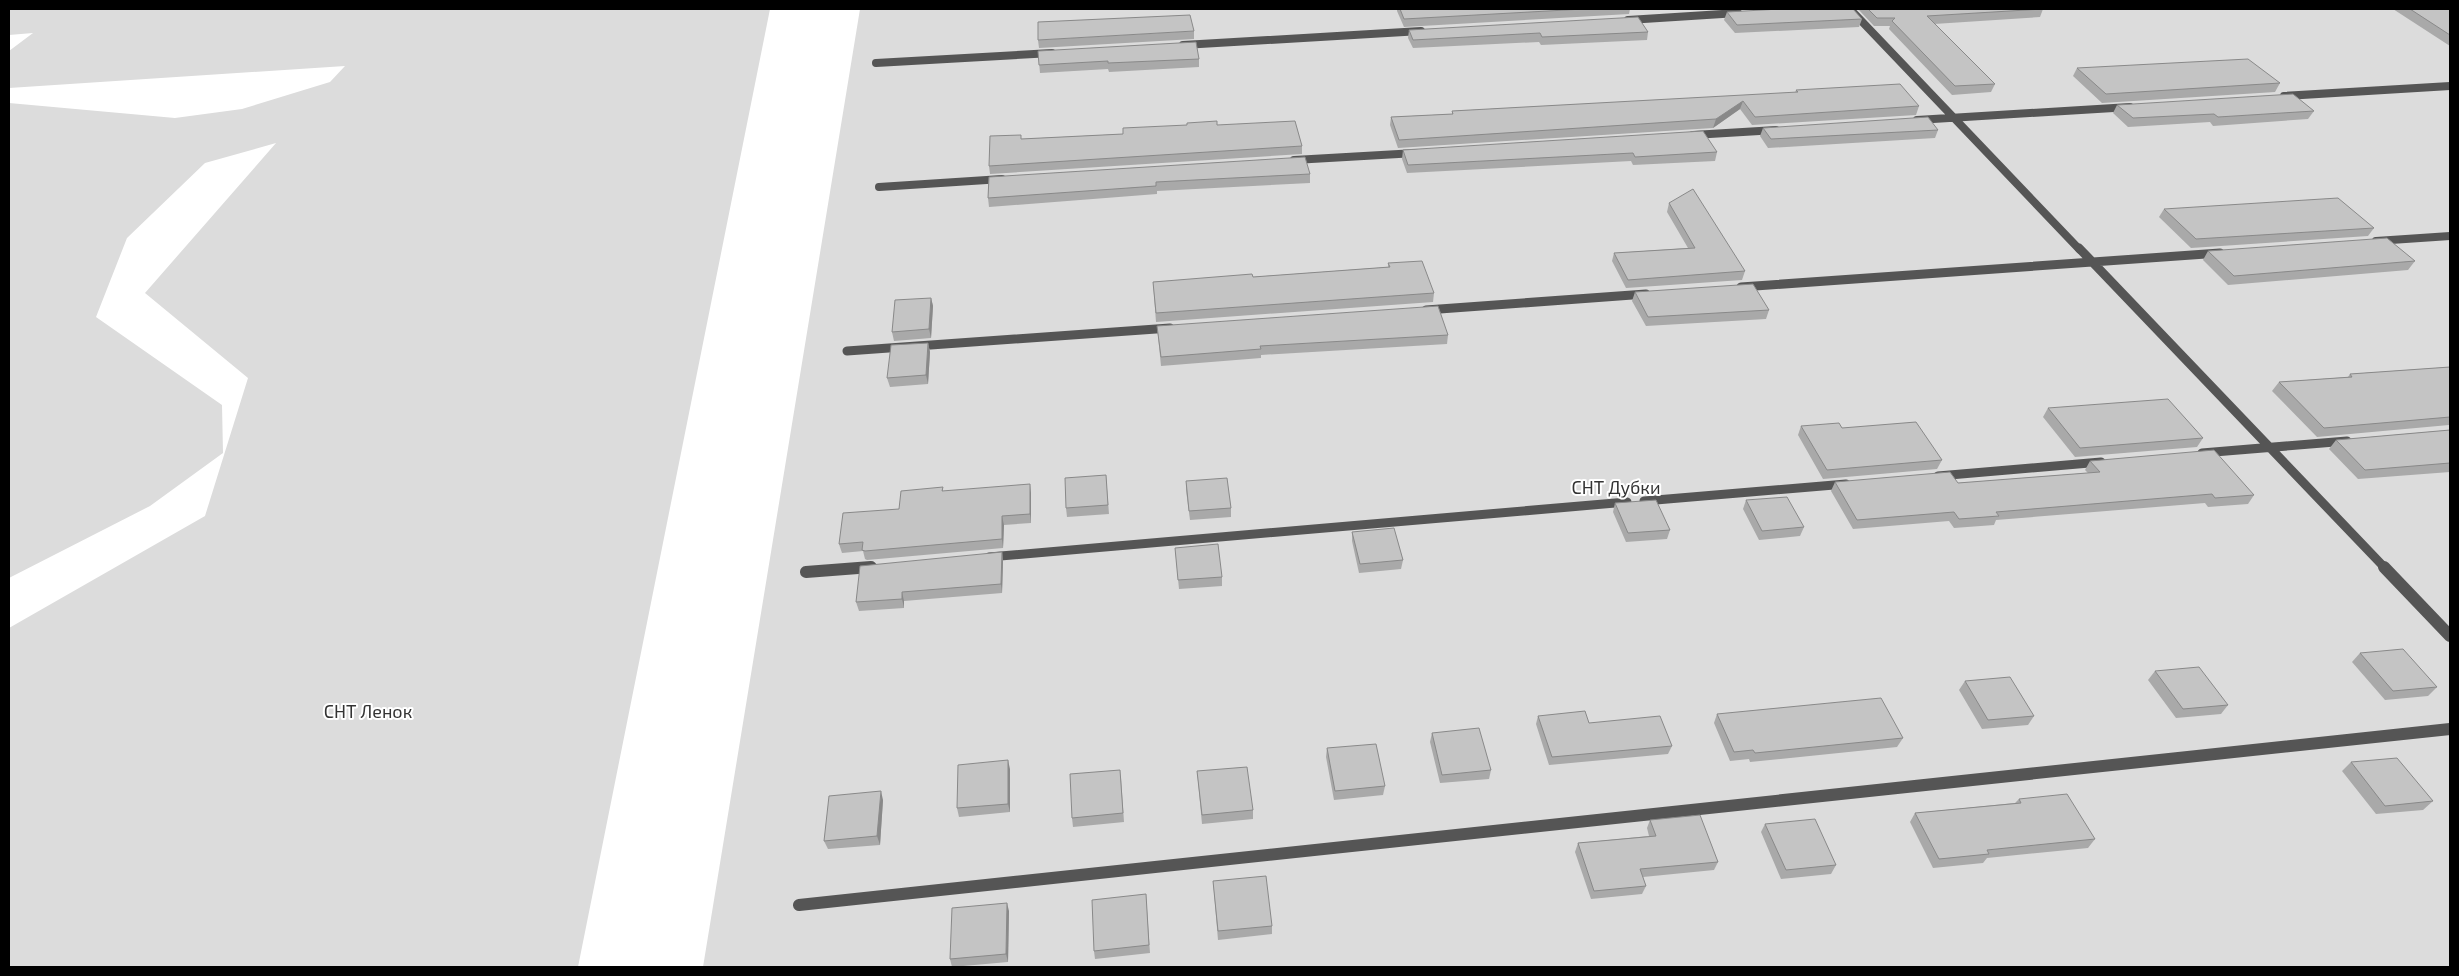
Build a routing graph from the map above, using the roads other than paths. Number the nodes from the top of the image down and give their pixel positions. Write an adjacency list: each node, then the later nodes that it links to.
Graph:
1 (1850, 9): 11 (street)
2 (1744, 13): 3 (street)
3 (1624, 20)
4 (1425, 31): 5 (street)
5 (1176, 46)
6 (1056, 52): 7 (street)
7 (876, 63)
8 (2450, 86): 9 (street)
9 (2272, 97)
10 (2143, 106): 11 (street)
11 (1955, 118): 12 (street); 22 (street)
12 (1906, 121)
13 (1786, 129): 14 (street)
14 (1686, 135)
15 (1427, 152): 16 (street)
16 (1288, 161)
17 (1008, 179): 18 (street)
18 (879, 187)
19 (2450, 236): 20 (street)
20 (2371, 242)
21 (2232, 252): 22 (street)
22 (2094, 262): 23 (street); 29 (street)
23 (1728, 288)
24 (1658, 293): 25 (street)
25 (1421, 310)
26 (1183, 327): 27 (street)
27 (847, 351)
28 (2361, 440): 29 (street)
29 (2271, 447): 30 (street); 37 (street)
30 (2192, 454)
31 (2113, 461): 32 (street)
32 (1925, 477)
33 (1855, 483): 34 (street)
34 (974, 558)
35 (885, 566): 36 (street)
36 (806, 572)
37 (2450, 636)
38 (2450, 729): 39 (street)
39 (799, 905)

